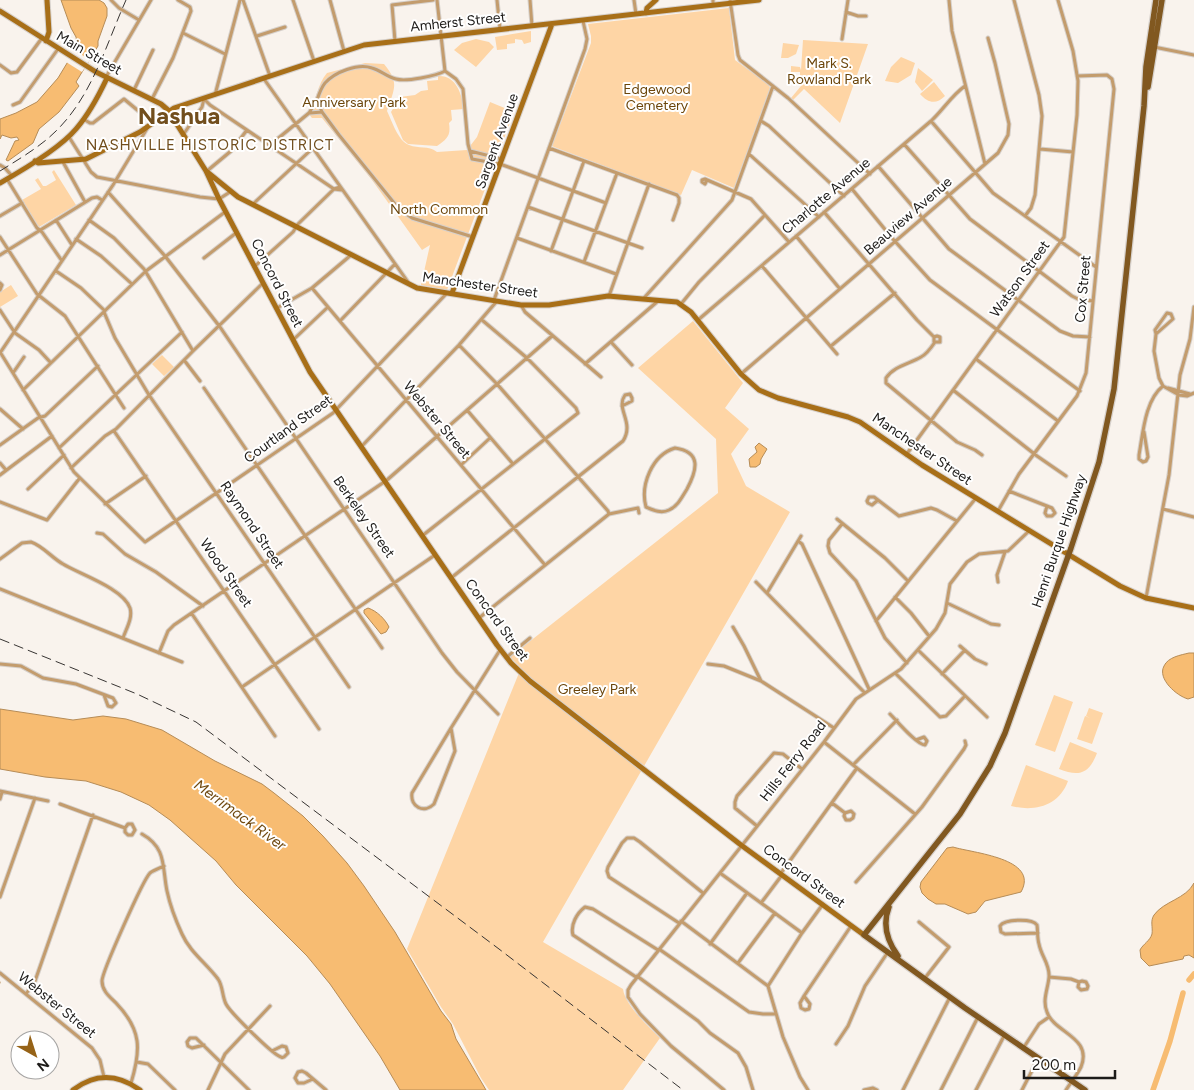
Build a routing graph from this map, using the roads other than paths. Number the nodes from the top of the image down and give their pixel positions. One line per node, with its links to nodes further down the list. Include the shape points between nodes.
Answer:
1 (47, 0): 39 (main road, via 49,32)
2 (111, 0): 28 (street)
3 (151, 0): 28 (street)
4 (179, 0): 34 (street, via 191,9)
5 (242, 0): 36 (street); 45 (street)
6 (293, 0): 47 (street)
7 (330, 0): 44 (street)
8 (433, 0): 40 (street, via 393,5)
9 (437, 0): 35 (street)
10 (497, 0): 33 (street)
11 (530, 0): 31 (street)
12 (634, 0): 26 (street)
13 (656, 0): 25 (main road)
14 (759, 0): 21 (main road, Amherst Street)
15 (848, 0): 24 (street)
16 (949, 0): 55 (street, via 952,31)
17 (1014, 0): 77 (street, via 1041,102)
18 (1058, 0): 50 (street, Watson Street)
19 (1156, 0): 41 (main road, Henri Burque Highway)
20 (1162, 0): 41 (main road, Henri Burque Highway)
21 (730, 2): 22 (main road, Amherst Street); 54 (street, via 739,57)
22 (713, 3): 25 (main road, Amherst Street)
23 (0, 11): 39 (main road, Main Street)
24 (846, 12): 27 (street); 38 (street)
25 (646, 13): 26 (main road, Amherst Street)
26 (636, 14): 29 (main road, Amherst Street)
27 (866, 16)
28 (139, 20): 52 (street)
29 (583, 20): 30 (main road, Amherst Street); 76 (street, via 586,45)
30 (552, 24): 31 (main road, Amherst Street); 83 (main road, Sargent Avenue)
31 (532, 26): 33 (main road, Amherst Street)
32 (285, 27): 36 (street)
33 (500, 29): 35 (main road, Amherst Street)
34 (183, 33): 45 (street); 59 (street)
35 (441, 35): 40 (main road, Amherst Street); 49 (street)
36 (257, 36): 51 (street)
37 (988, 38): 87 (street, Beauview Avenue, via 1010,128 998,153)
38 (842, 39)
39 (44, 40): 42 (main road, Main Street); 48 (street, via 15,73)
40 (396, 41): 44 (main road, Amherst Street)
41 (1152, 46): 46 (street); 295 (main road, Henri Burque Highway, via 1114,388 1099,462)
42 (58, 49): 52 (main road, Main Street); 61 (street, via 21,102)
43 (153, 50): 56 (street)
44 (344, 51): 47 (main road, Amherst Street)
45 (226, 54): 57 (street)
46 (1194, 55)
47 (314, 62): 51 (main road, Amherst Street)
48 (0, 65)
49 (445, 71): 60 (street, via 400,80 371,67 354,68 329,79); 78 (street, via 463,89)
50 (1077, 76): 79 (street, Watson Street); 154 (street, Cox Street, via 1107,75 1112,79 1114,89)
51 (271, 77): 53 (main road, Amherst Street)
52 (106, 78): 56 (main road, Main Street); 65 (main road)
53 (264, 79): 57 (main road, Amherst Street); 68 (street)
54 (774, 86): 66 (street); 93 (street)
55 (965, 86): 67 (street, Charlotte Avenue); 87 (street)
56 (133, 91): 59 (main road, Main Street)
57 (214, 96): 58 (main road, Amherst Street)
58 (204, 99): 62 (main road, Amherst Street); 70 (street); 72 (street)
59 (152, 100): 62 (main road, Main Street)
60 (318, 100): 63 (street); 64 (street)
61 (13, 105)
62 (169, 111): 69 (main road, Amherst Street); 72 (main road, Concord Street)
63 (322, 112): 64 (street); 133 (street, via 399,209 412,218)
64 (309, 113): 68 (street)
65 (83, 119): 69 (street, via 94,122 122,100 127,100); 71 (main road)
66 (761, 121): 80 (street); 107 (street)
67 (931, 121): 73 (street, Charlotte Avenue); 92 (street)
68 (296, 124): 74 (street); 75 (street)
69 (151, 125): 81 (main road, Amherst Street); 97 (street)
70 (247, 130): 74 (street); 90 (street, via 232,152)
71 (68, 136): 81 (street); 82 (main road)
72 (183, 136): 90 (main road, Concord Street)
73 (904, 144): 89 (street, Charlotte Avenue); 108 (street)
74 (270, 145): 86 (street)
75 (313, 148): 86 (street); 100 (street)
76 (549, 148): 84 (street); 95 (street)
77 (1040, 149): 79 (street); 120 (street, via 1034,200)
78 (470, 151): 83 (street); 83 (street, via 474,160)
79 (1073, 152): 138 (street, Watson Street, via 1066,228)
80 (749, 154): 106 (street); 121 (street)
81 (84, 160): 85 (main road); 97 (street, via 95,176)
82 (35, 161): 85 (main road); 94 (main road)
83 (501, 161): 95 (street); 133 (main road, Sargent Avenue)
84 (584, 161): 91 (street); 103 (street)
85 (63, 162): 111 (street)
86 (297, 163): 101 (street); 114 (street)
87 (985, 164): 92 (street, Beauview Avenue)
88 (0, 165): 94 (street)
89 (878, 166): 93 (street, Charlotte Avenue); 122 (street)
90 (206, 171): 105 (main road, Manchester Street); 109 (main road, Concord Street)
91 (617, 173): 99 (street); 113 (street)
92 (974, 173): 108 (street, Beauview Avenue); 120 (street, via 993,193)
93 (870, 174): 102 (street, Charlotte Avenue)
94 (10, 178): 98 (main road); 112 (street)
95 (539, 178): 103 (street); 115 (street)
96 (707, 180): 106 (street)
97 (115, 181): 104 (street); 109 (street)
98 (0, 183)
99 (649, 184): 126 (street, via 679,198); 139 (street)
100 (341, 188): 101 (street); 150 (street)
101 (334, 189): 127 (street)
102 (852, 189): 107 (street, Charlotte Avenue); 136 (street)
103 (574, 190): 113 (street); 125 (street)
104 (108, 192): 110 (street); 146 (street, Berkeley Street)
105 (230, 192): 109 (street); 114 (main road, Manchester Street)
106 (735, 192): 118 (street, via 751,199); 171 (street, via 728,206)
107 (844, 196): 117 (street, Charlotte Avenue)
108 (948, 196): 122 (street, Beauview Avenue); 157 (street, via 973,222)
109 (219, 199): 116 (main road, Concord Street)
110 (102, 200): 111 (street, via 95,197); 124 (street)
111 (85, 202): 123 (street)
112 (22, 203): 119 (street); 128 (street)
113 (606, 203): 130 (street)
114 (252, 204): 127 (main road, Manchester Street)
115 (528, 207): 125 (street); 134 (street)
116 (226, 212): 129 (main road, Concord Street); 146 (street)
117 (824, 212): 121 (street, Charlotte Avenue); 151 (street)
118 (765, 215): 137 (street); 176 (street, via 699,282)
119 (0, 216)
120 (1025, 216): 138 (street)
121 (818, 217): 131 (street, Charlotte Avenue)
122 (922, 218): 136 (street, Beauview Avenue); 175 (street, via 949,249)
123 (56, 220): 128 (street); 140 (street)
124 (89, 220): 135 (street); 156 (street, via 114,238)
125 (563, 220): 130 (street); 143 (street)
126 (673, 220)
127 (296, 227): 145 (main road, Manchester Street); 153 (street)
128 (40, 230): 142 (street); 148 (street)
129 (237, 232): 147 (street); 153 (main road, Concord Street)
130 (595, 232): 139 (street); 149 (street)
131 (796, 236): 137 (street, Charlotte Avenue); 166 (street)
132 (0, 237): 142 (street)
133 (473, 237): 167 (main road, Sargent Avenue)
134 (517, 238): 143 (street); 174 (street)
135 (76, 239): 140 (street); 162 (street)
136 (896, 241): 151 (street, Beauview Avenue); 188 (street, via 930,280)
137 (789, 242): 152 (street, Charlotte Avenue)
138 (1061, 242): 154 (street); 157 (street, Watson Street)
139 (628, 244): 141 (street); 159 (street)
140 (72, 245): 148 (street)
141 (642, 248)
142 (8, 250): 144 (street); 170 (street)
143 (551, 251): 149 (street)
144 (0, 255)
145 (351, 255): 158 (main road, Manchester Street); 164 (street)
146 (165, 256): 156 (street); 187 (street, Berkeley Street)
147 (204, 258)
148 (62, 261): 155 (street)
149 (584, 262): 159 (street)
150 (395, 264): 158 (street); 163 (street)
151 (870, 264): 166 (street, Beauview Avenue); 168 (street)
152 (762, 266): 183 (street); 185 (street, Charlotte Avenue)
153 (254, 267): 161 (main road, Concord Street)
154 (1096, 267): 173 (street, Cox Street)
155 (56, 271): 170 (street); 182 (street, via 81,288)
156 (146, 271): 162 (street); 190 (street)
157 (1040, 272): 173 (street, via 1075,298); 175 (street, Watson Street)
158 (387, 273): 163 (main road, Manchester Street); 186 (street)
159 (616, 274): 169 (street)
160 (0, 283): 165 (street)
161 (263, 283): 180 (main road, Concord Street); 187 (street)
162 (132, 284): 182 (street)
163 (410, 285): 167 (main road, Manchester Street)
164 (312, 288): 178 (street, Webster Street); 180 (street)
165 (0, 290)
166 (840, 290): 183 (street, Beauview Avenue)
167 (450, 293): 174 (main road, Manchester Street); 211 (street, Courtland Street)
168 (895, 294): 194 (street); 200 (street)
169 (608, 296): 171 (main road, Manchester Street); 177 (main road, Manchester Street, via 560,304)
170 (39, 297): 189 (street); 193 (street, via 63,313)
171 (644, 298): 172 (main road, Manchester Street)
172 (660, 299): 176 (main road, Manchester Street); 197 (street)
173 (1093, 300): 195 (street, Cox Street)
174 (495, 301): 177 (main road, Manchester Street); 184 (street)
175 (1018, 301): 188 (street, Watson Street); 195 (street, via 1060,331)
176 (682, 304): 185 (main road, Manchester Street)
177 (521, 305): 192 (street)
178 (328, 307): 186 (street, Webster Street); 196 (street)
179 (1194, 307): 223 (street)
180 (276, 308): 196 (main road, Concord Street)
181 (0, 310): 189 (street)
182 (104, 311): 193 (street); 214 (street, Raymond Street, via 115,338)
183 (807, 318): 200 (street); 215 (street, Beauview Avenue)
184 (482, 320): 199 (street); 205 (street)
185 (698, 320): 215 (main road, Manchester Street)
186 (340, 321): 211 (street, Webster Street)
187 (219, 326): 201 (street); 243 (street, Berkeley Street)
188 (997, 330): 206 (street, Watson Street); 224 (street)
189 (15, 332): 202 (street); 208 (street)
190 (182, 332): 201 (street); 214 (street)
191 (1156, 334): 191 (street, via 1173,319 1171,314 1164,315); 219 (street, via 1154,351 1159,378)
192 (552, 336): 205 (street); 209 (street)
193 (79, 337): 208 (street); 210 (street)
194 (934, 337): 198 (street); 198 (street, via 941,339)
195 (1090, 337): 224 (street, Cox Street, via 1086,373)
196 (292, 340): 233 (main road, Concord Street)
197 (611, 342): 209 (street); 212 (street)
198 (935, 342): 236 (street, via 923,356 898,368 886,380 888,386)
199 (459, 345): 218 (street); 229 (street)
200 (831, 346): 203 (street)
201 (193, 351): 207 (street)
202 (0, 353): 213 (street)
203 (837, 354)
204 (24, 357): 213 (street)
205 (526, 358): 218 (street); 245 (street, via 578,411 575,417)
206 (976, 359): 222 (street, Watson Street); 237 (street)
207 (184, 360): 217 (street); 227 (street)
208 (51, 363): 221 (street)
209 (585, 364): 216 (street)
210 (98, 366): 226 (street); 235 (street, via 45,416)
211 (378, 366): 229 (street, Webster Street); 233 (street, Courtland Street)
212 (632, 366)
213 (13, 373): 221 (street)
214 (138, 374): 226 (street); 227 (street, Raymond Street)
215 (741, 374): 251 (main road, Manchester Street, via 765,393 860,422)
216 (601, 377)
217 (200, 380)
218 (497, 384): 234 (street); 245 (street)
219 (1165, 387): 223 (street); 228 (street); 240 (street, via 1157,391 1146,414)
220 (204, 388): 256 (street)
221 (23, 390): 235 (street)
222 (953, 390): 236 (street, Watson Street); 249 (street)
223 (1179, 390): 225 (street); 228 (street)
224 (1080, 391): 237 (street, Cox Street)
225 (1192, 393): 228 (street)
226 (116, 394): 231 (street); 247 (street)
227 (149, 395): 239 (street); 268 (street, Raymond Street)
228 (1178, 395): 277 (street)
229 (407, 400): 242 (street, Webster Street); 248 (street)
230 (622, 406): 262 (street, via 628,424 625,438)
231 (124, 408)
232 (0, 409): 238 (street)
233 (336, 410): 243 (street, Courtland Street); 248 (main road, Concord Street)
234 (467, 410): 242 (street); 244 (street)
235 (40, 417): 238 (street); 241 (street)
236 (931, 420): 251 (street, Watson Street); 252 (street, via 956,442)
237 (1058, 421): 249 (street, Cox Street)
238 (23, 428): 246 (street)
239 (114, 431): 257 (street, via 104,436); 260 (street, Wood Street)
240 (1144, 432): 240 (street, via 1138,455 1142,462 1148,457)
241 (52, 436): 247 (street); 258 (street)
242 (437, 436): 255 (street, Webster Street); 264 (street)
243 (296, 438): 256 (street, Courtland Street); 276 (street, Berkeley Street)
244 (490, 438): 254 (street); 255 (street)
245 (546, 439): 254 (street); 262 (street)
246 (0, 445)
247 (59, 448): 250 (street)
248 (361, 448): 264 (main road, Concord Street)
249 (1035, 453): 261 (street); 267 (street, Cox Street)
250 (64, 455): 257 (street); 265 (street)
251 (906, 455): 269 (main road, Manchester Street)
252 (982, 455)
253 (0, 463): 258 (street)
254 (514, 464): 266 (street)
255 (461, 465): 266 (street, Webster Street)
256 (256, 466): 268 (street, Courtland Street); 291 (street)
257 (72, 468): 263 (street)
258 (6, 470): 259 (street)
259 (0, 475)
260 (146, 476): 272 (street); 282 (street, Wood Street)
261 (1066, 476)
262 (579, 478): 280 (street); 286 (street)
263 (79, 479): 271 (street, via 47,520); 272 (street)
264 (384, 482): 276 (street); 289 (main road, Concord Street)
265 (28, 489)
266 (482, 490): 286 (street, Webster Street); 289 (street)
267 (1010, 491): 273 (street); 278 (street, Cox Street)
268 (217, 493): 282 (street, Courtland Street); 297 (street, Raymond Street)
269 (976, 498): 278 (main road, Manchester Street); 284 (street)
270 (878, 500): 284 (street, via 899,516 931,508)
271 (0, 502)
272 (105, 504): 282 (street, Courtland Street, via 145,542)
273 (1047, 506)
274 (646, 507): 274 (street, via 663,512 681,499 696,469 694,459 685,449 675,448 663,453 654,463 646,482); 275 (street)
275 (638, 508): 279 (street); 280 (street)
276 (345, 509): 291 (street); 301 (street, Berkeley Street)
277 (1162, 509): 281 (street); 308 (street)
278 (998, 511): 287 (main road, Manchester Street)
279 (639, 513)
280 (609, 514): 298 (street)
281 (1194, 517)
282 (176, 520): 305 (street, Wood Street)
283 (837, 520): 285 (street)
284 (957, 522): 300 (street)
285 (842, 524): 300 (street); 315 (street, via 829,540 828,550 856,581)
286 (514, 528): 298 (street, Webster Street); 299 (street)
287 (1029, 531): 293 (street); 295 (main road, Manchester Street)
288 (97, 533): 310 (street, via 104,534 125,554)
289 (422, 536): 294 (main road, Concord Street)
290 (801, 536): 292 (street)
291 (305, 537): 297 (street); 312 (street)
292 (798, 541): 306 (street); 340 (street)
293 (1005, 552): 303 (street, via 997,575); 309 (street, Hills Ferry Road, via 979,554 970,559 950,584)
294 (435, 555): 299 (main road, Concord Street); 301 (street)
295 (1069, 555): 308 (main road, Manchester Street); 379 (main road, Henri Burque Highway, via 990,766 960,814)
296 (0, 559): 320 (street, via 22,543 31,542 62,564 102,584 130,608)
297 (265, 564): 305 (street); 318 (street, Raymond Street)
298 (545, 565): 314 (street)
299 (451, 578): 314 (main road, Concord Street)
300 (908, 581): 307 (street)
301 (395, 582): 312 (street); 341 (street, Berkeley Street, via 442,653)
302 (756, 582): 306 (street)
303 (998, 582)
304 (0, 589): 320 (street)
305 (225, 591): 310 (street); 332 (street, Wood Street)
306 (767, 593): 342 (street)
307 (895, 597): 315 (street); 319 (street)
308 (1146, 598): 311 (main road, Manchester Street)
309 (948, 603): 316 (street); 319 (street, Hills Ferry Road, via 944,617)
310 (203, 606): 313 (street)
311 (1194, 608)
312 (355, 609): 318 (street); 323 (street)
313 (192, 614): 327 (street, via 171,628); 338 (street)
314 (479, 618): 324 (main road, Concord Street)
315 (876, 621): 330 (street, via 885,638)
316 (999, 625)
317 (733, 627): 337 (street)
318 (315, 636): 332 (street); 339 (street, Raymond Street)
319 (930, 636): 325 (street, Hills Ferry Road)
320 (123, 638): 327 (street)
321 (530, 638): 328 (street)
322 (960, 646): 326 (street)
323 (382, 648)
324 (500, 650): 328 (main road, Concord Street); 341 (street)
325 (918, 650): 330 (street, Hills Ferry Road); 336 (street)
326 (965, 650): 334 (street); 336 (street)
327 (159, 653): 329 (street)
328 (506, 658): 371 (main road, Concord Street, via 530,681)
329 (182, 662)
330 (907, 663): 335 (street, Hills Ferry Road)
331 (0, 664): 343 (street, via 21,666 42,678 76,684)
332 (275, 664): 338 (street); 351 (street, Wood Street)
333 (708, 664): 337 (street, via 724,666)
334 (986, 664)
335 (895, 673): 340 (street, Hills Ferry Road); 344 (street, via 937,715 943,717)
336 (942, 674): 344 (street)
337 (760, 681): 350 (street)
338 (242, 687): 352 (street)
339 (349, 687)
340 (869, 689): 342 (street, Hills Ferry Road)
341 (474, 690): 345 (street, Berkeley Street); 349 (street)
342 (865, 692): 350 (street, Hills Ferry Road)
343 (104, 695)
344 (965, 696): 347 (street)
345 (498, 714)
346 (890, 714): 348 (street)
347 (987, 717)
348 (897, 720): 353 (street); 356 (street)
349 (451, 728): 349 (street, via 454,754 434,804 428,809 420,809 412,801 412,793)
350 (834, 728): 355 (street, Hills Ferry Road)
351 (319, 729)
352 (275, 736)
353 (916, 740)
354 (965, 741): 366 (street, via 962,752)
355 (824, 742): 356 (street); 358 (street, Hills Ferry Road)
356 (853, 765): 357 (street)
357 (857, 768): 363 (street); 366 (street)
358 (802, 769): 368 (street, Hills Ferry Road); 368 (street, via 783,754 774,754 737,796 735,808)
359 (1, 792): 360 (street); 361 (street)
360 (35, 798): 362 (street); 378 (street)
361 (0, 799)
362 (48, 801)
363 (832, 803): 365 (street); 374 (street)
364 (60, 804): 367 (street)
365 (845, 813)
366 (915, 814): 375 (street)
367 (93, 815): 369 (street); 400 (street, via 35,981)
368 (757, 826): 371 (street, Hills Ferry Road)
369 (125, 828)
370 (142, 834): 372 (street, via 157,847)
371 (741, 845): 373 (street, Hills Ferry Road); 374 (main road, Concord Street)
372 (164, 866): 407 (street, via 168,893 183,937 218,979 227,1005); 414 (street, via 150,874 140,892 102,981 105,992 120,1007 137,1033)
373 (720, 873): 376 (street); 377 (street, Hills Ferry Road)
374 (781, 874): 380 (street); 381 (main road, Concord Street)
375 (856, 882)
376 (747, 892): 380 (street); 389 (street)
377 (703, 893): 383 (street, Hills Ferry Road); 383 (street, via 634,838 627,838 622,843 608,867 609,877)
378 (0, 897)
379 (891, 902): 388 (main road, Henri Burque Highway); 392 (main road, via 886,930)
380 (761, 903): 382 (street)
381 (823, 904): 385 (main road, Concord Street); 386 (street)
382 (775, 913): 386 (street); 393 (street)
383 (680, 922): 389 (street); 390 (street, Hills Ferry Road)
384 (919, 922): 397 (street, via 949,947)
385 (851, 925): 388 (main road, Concord Street); 401 (street)
386 (802, 933): 399 (street)
387 (1038, 933): 387 (street, via 1005,934 1000,926 1005,922 1033,921); 396 (street)
388 (864, 935): 391 (main road, Concord Street)
389 (710, 944): 393 (street)
390 (658, 949): 395 (street, Hills Ferry Road); 395 (street, via 593,908 582,909 573,924 573,935); 404 (street, via 749,1012)
391 (888, 952): 392 (main road, Concord Street); 409 (street, via 865,986 848,1026)
392 (903, 962): 397 (main road, Concord Street)
393 (738, 963): 399 (street)
394 (0, 973): 400 (street, Webster Street)
395 (637, 977): 426 (street, Hills Ferry Road, via 628,990 629,1000 664,1039); 427 (street, via 738,1053)
396 (1049, 977): 398 (street); 406 (street, via 1045,1004)
397 (925, 978): 402 (main road, Concord Street)
398 (1079, 982)
399 (768, 986): 404 (street)
400 (26, 994): 416 (street, Webster Street, via 92,1048 100,1060)
401 (804, 996)
402 (950, 997): 405 (main road, Concord Street); 431 (street)
403 (270, 1006): 407 (street)
404 (776, 1014): 428 (street, via 789,1054)
405 (978, 1017): 408 (main road, Concord Street); 432 (street)
406 (1049, 1017): 411 (street, via 1039,1024); 418 (street, via 1081,1047 1082,1064)
407 (248, 1029): 412 (street); 415 (street)
408 (1004, 1035): 411 (main road, Concord Street); 433 (street)
409 (836, 1044)
410 (204, 1045): 410 (street, via 192,1048 187,1042 194,1037); 415 (street)
411 (1023, 1048): 413 (main road, Concord Street)
412 (272, 1051): 412 (street, via 282,1046 288,1053 281,1057)
413 (1038, 1058): 418 (main road, Concord Street); 434 (street)
414 (137, 1062): 419 (street); 422 (street, via 148,1064)
415 (221, 1062): 423 (street); 424 (street)
416 (104, 1076): 419 (main road); 420 (main road, via 86,1081)
417 (313, 1079): 417 (street, via 300,1084 295,1076 302,1071); 425 (street)
418 (1071, 1081): 435 (street); 436 (main road, Concord Street)
419 (131, 1083): 421 (main road)
420 (73, 1090)
421 (140, 1090)
422 (175, 1090)
423 (208, 1090)
424 (249, 1090)
425 (326, 1090)
426 (724, 1090)
427 (753, 1090)
428 (808, 1090)
429 (864, 1090): 430 (street)
430 (877, 1090)
431 (902, 1090)
432 (941, 1090)
433 (976, 1090)
434 (1022, 1090)
435 (1066, 1090)
436 (1085, 1090)

